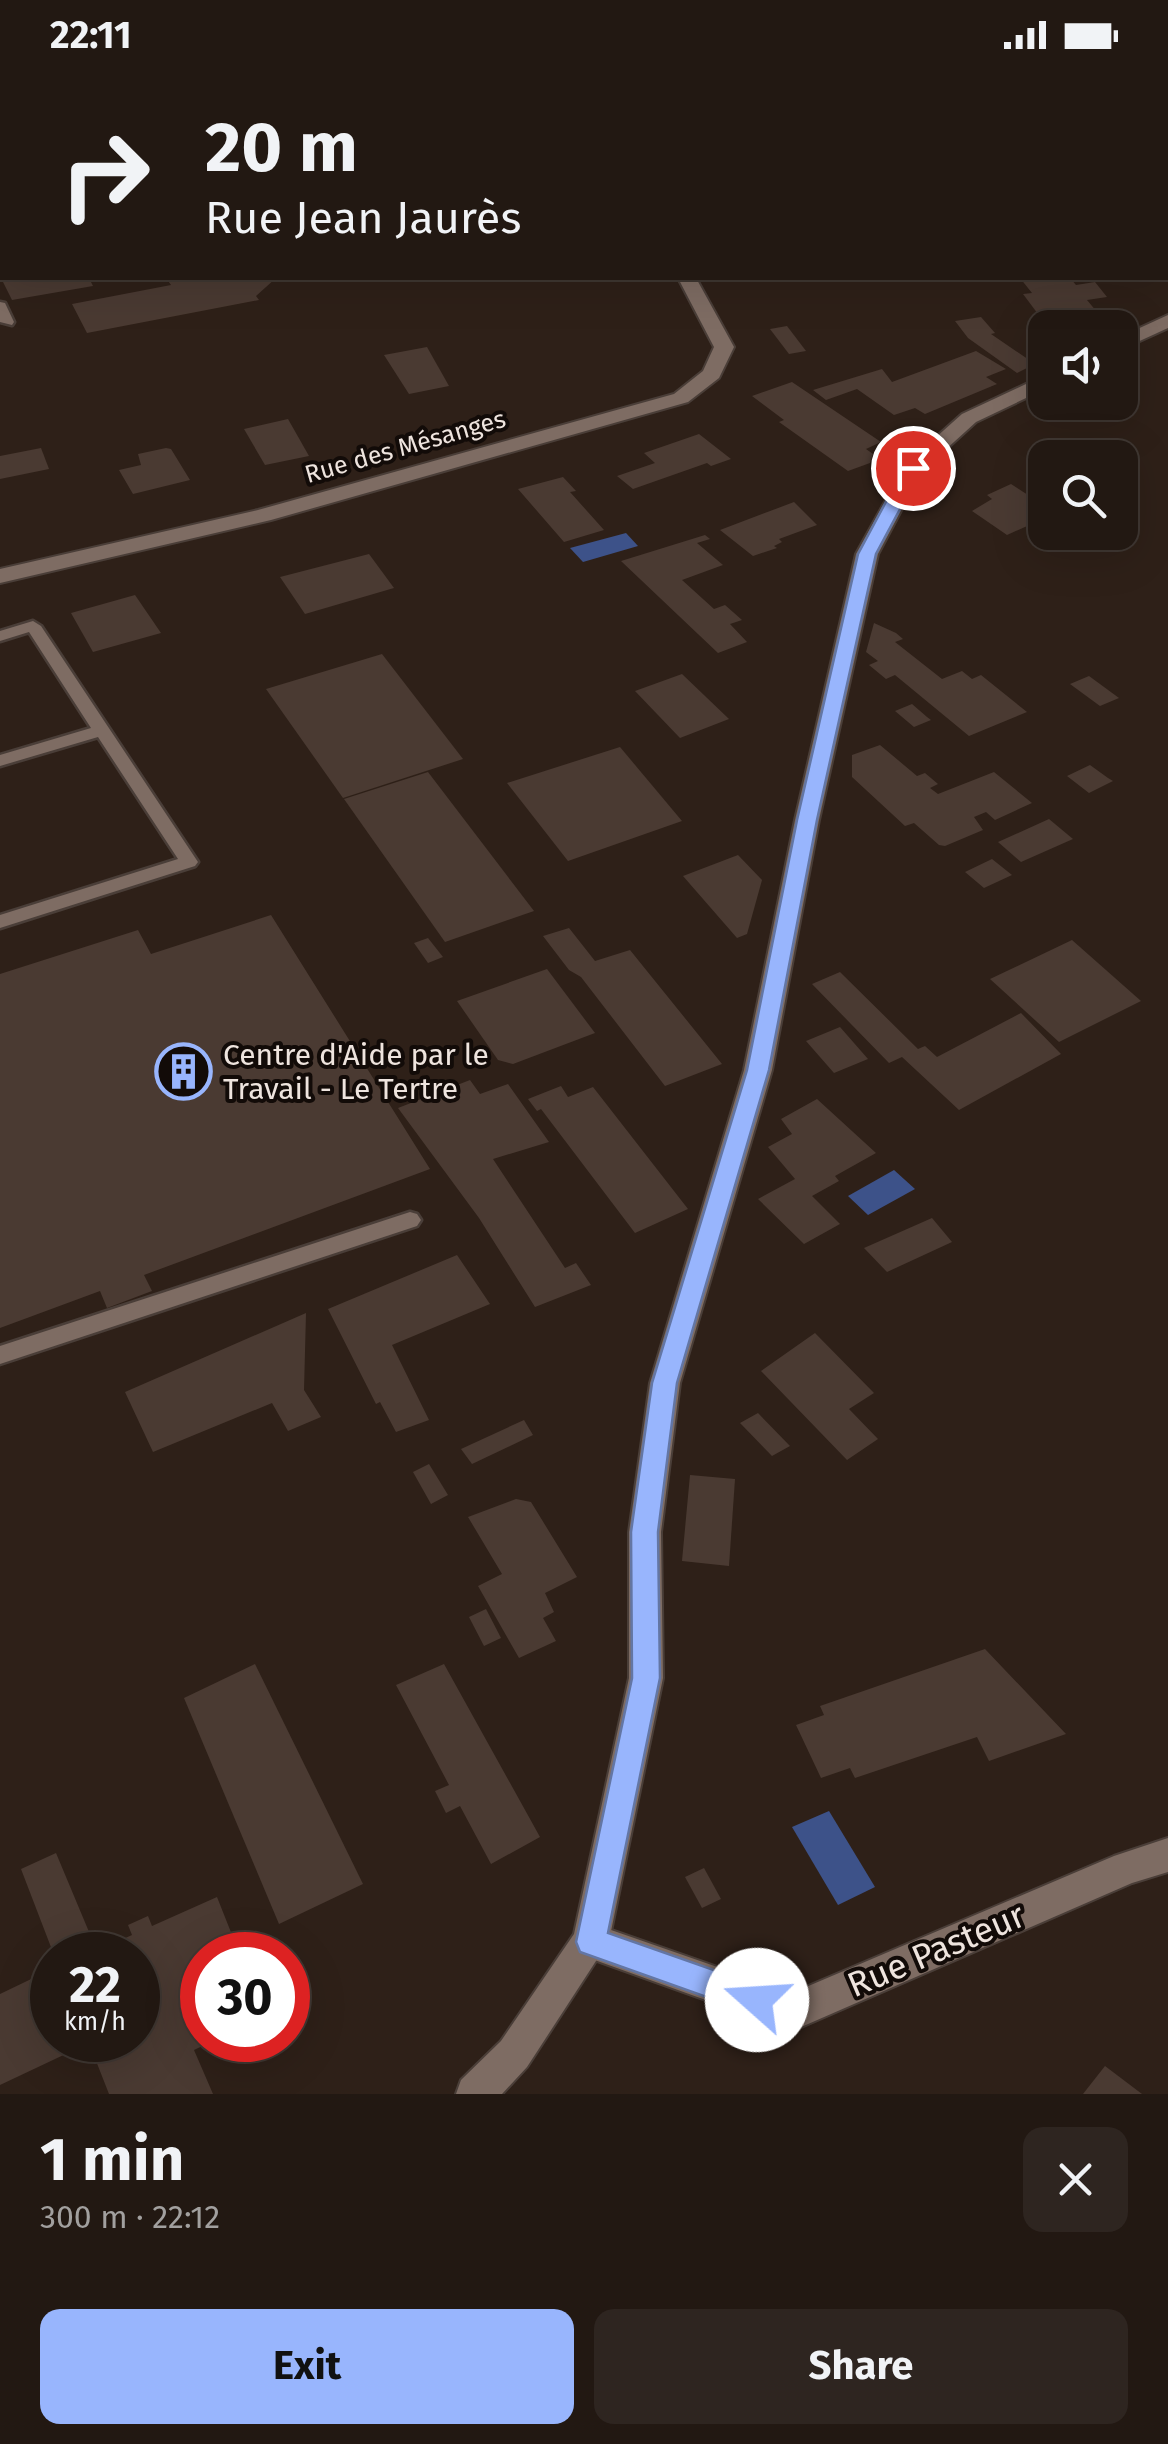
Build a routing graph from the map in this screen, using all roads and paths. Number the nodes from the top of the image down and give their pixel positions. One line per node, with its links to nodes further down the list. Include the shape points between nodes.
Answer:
1 (688, 280): 7 (street, Rue des Mésanges, via 724,347 712,374 680,398 263,515)
2 (0, 306): 4 (lane)
3 (1168, 321): 5 (street)
4 (7, 322)
5 (1138, 335)
6 (1028, 389): 15 (street, via 969,418 913,468 867,554 758,1070 665,1383 645,1532 646,1678)
7 (0, 576)
8 (0, 636): 9 (lane, via 33,626)
9 (102, 730): 10 (lane); 11 (lane, via 189,862)
10 (0, 761)
11 (0, 922)
12 (410, 1220): 13 (lane)
13 (0, 1355)
14 (1168, 1855): 15 (street, Rue Pasteur, via 792,2012)
15 (591, 1942): 16 (street, via 514,2054)
16 (475, 2094)

